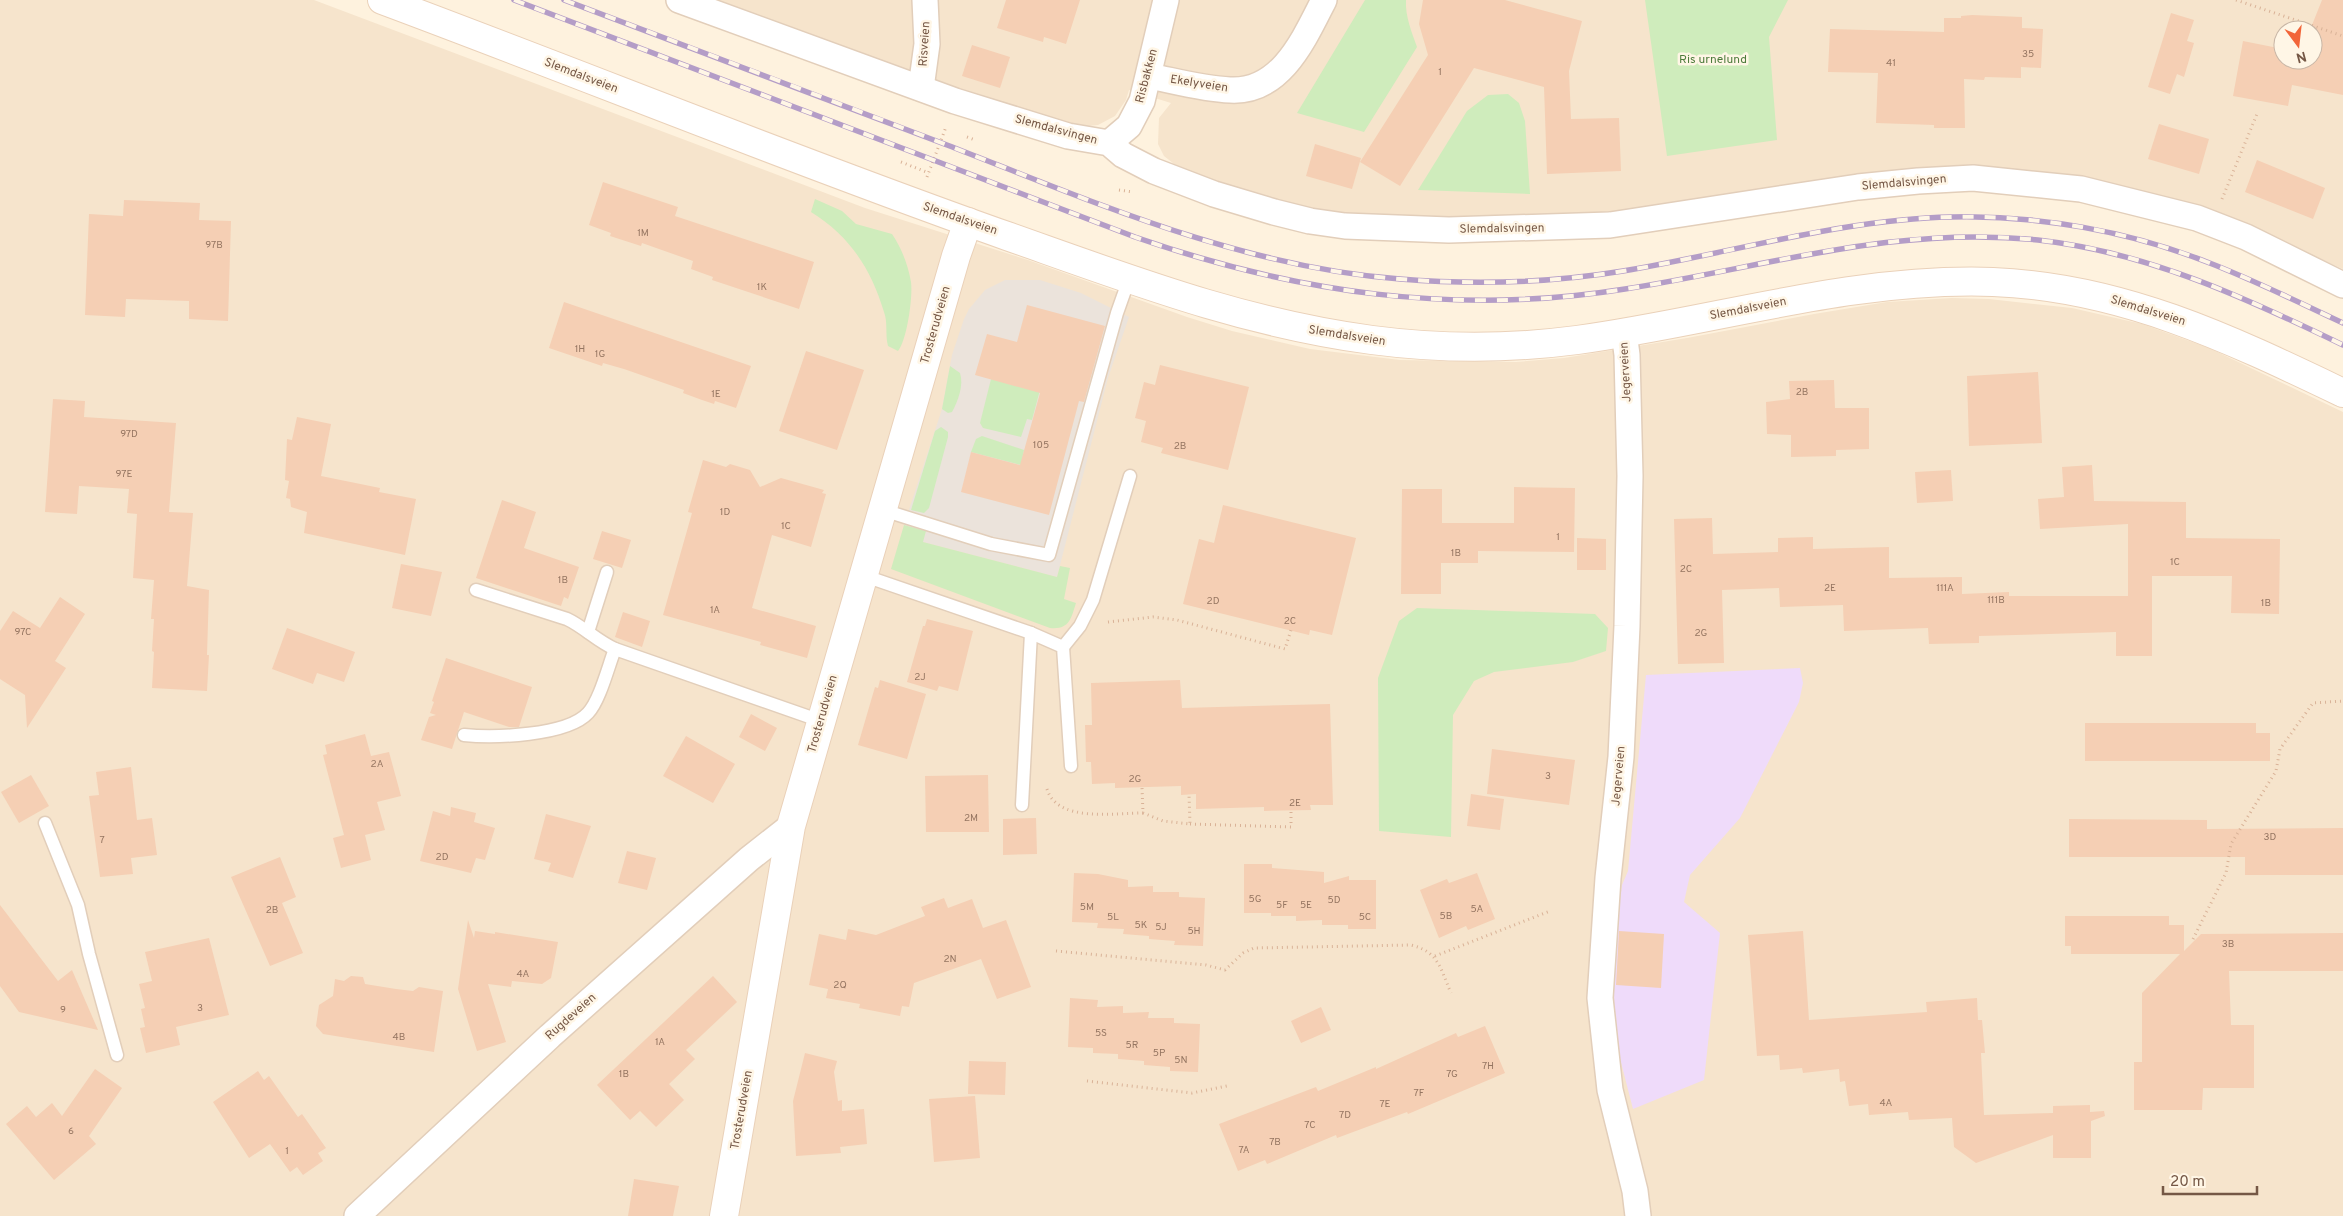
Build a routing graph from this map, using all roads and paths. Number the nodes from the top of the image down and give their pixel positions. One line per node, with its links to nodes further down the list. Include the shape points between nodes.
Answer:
1 (382, 0): 19 (main road, Slemdalsveien)
2 (679, 0): 9 (street, Slemdalsvingen)
3 (925, 0): 9 (street, Risveien, via 927,44)
4 (1166, 0): 8 (street, Risbakken)
5 (1324, 0): 8 (street, Ekelyveien, via 1291,59 1269,80 1256,87 1229,90)
6 (2236, 0): 7 (path)
7 (2343, 36)
8 (1149, 76): 12 (street, Risbakken, via 1142,101 1129,126)
9 (921, 88): 10 (street, Slemdalsvingen)
10 (955, 101): 12 (street, Slemdalsvingen, via 1068,136); 14 (path)
11 (2257, 114): 18 (path)
12 (1109, 143): 21 (street, Slemdalsvingen, via 1136,163 1154,171 1274,212 1346,226 1385,228 1522,229 1610,225 1858,187 1973,178 2028,182 2080,189 2197,218 2246,237)
13 (901, 162): 14 (path)
14 (929, 173): 15 (path)
15 (926, 182)
16 (1119, 190): 17 (path)
17 (1129, 193)
18 (2221, 202)
19 (968, 222): 20 (main road, Slemdalsveien); 25 (main road, Trosterudveien)
20 (1129, 279): 22 (main road, Slemdalsveien, via 1246,316 1325,333 1405,344 1529,344); 25 (lane, via 1049,555 991,544)
21 (2343, 285)
22 (1624, 332): 23 (main road, Slemdalsveien, via 1883,286 1997,282 2080,292 2150,309 2230,340); 58 (street, Jegerveien, via 1630,476 1627,626 1621,757 1600,998 1610,1090)
23 (2343, 393)
24 (1130, 476): 29 (lane, via 1093,600)
25 (882, 510): 27 (main road, Trosterudveien)
26 (607, 572): 31 (lane)
27 (862, 574): 32 (lane); 36 (main road, Trosterudveien)
28 (476, 590): 31 (lane, via 567,619)
29 (1080, 626): 30 (path, via 1153,617 1177,620 1285,649); 33 (lane)
30 (1290, 630)
31 (588, 632): 34 (lane)
32 (1031, 633): 33 (lane); 42 (lane)
33 (1063, 647): 38 (lane)
34 (615, 649): 36 (lane); 37 (lane, via 594,703 579,721 523,735 489,738)
35 (2343, 701): 49 (path, via 2313,704 2280,748 2276,771 2231,844 2226,873)
36 (821, 722): 47 (main road, Trosterudveien)
37 (464, 735)
38 (1071, 766)
39 (1046, 783): 44 (path, via 1050,798 1064,809 1085,814)
40 (1142, 788): 44 (path)
41 (1189, 795): 46 (path)
42 (1022, 805)
43 (1291, 810): 46 (path, via 1291,827)
44 (1143, 813): 46 (path, via 1163,821)
45 (45, 823): 53 (lane, via 78,905)
46 (1190, 824)
47 (791, 826): 56 (street, Rugdeveien, via 749,859 550,1036); 57 (main road, Trosterudveien)
48 (1550, 911): 51 (path)
49 (2193, 939)
50 (1056, 951): 51 (path, via 1206,965 1225,970 1243,953 1265,947 1411,945 1424,948)
51 (1435, 956): 52 (path)
52 (1451, 993)
53 (117, 1054)
54 (1087, 1082): 55 (path, via 1192,1093)
55 (1227, 1086)
56 (357, 1216)
57 (724, 1216)
58 (1638, 1216)

